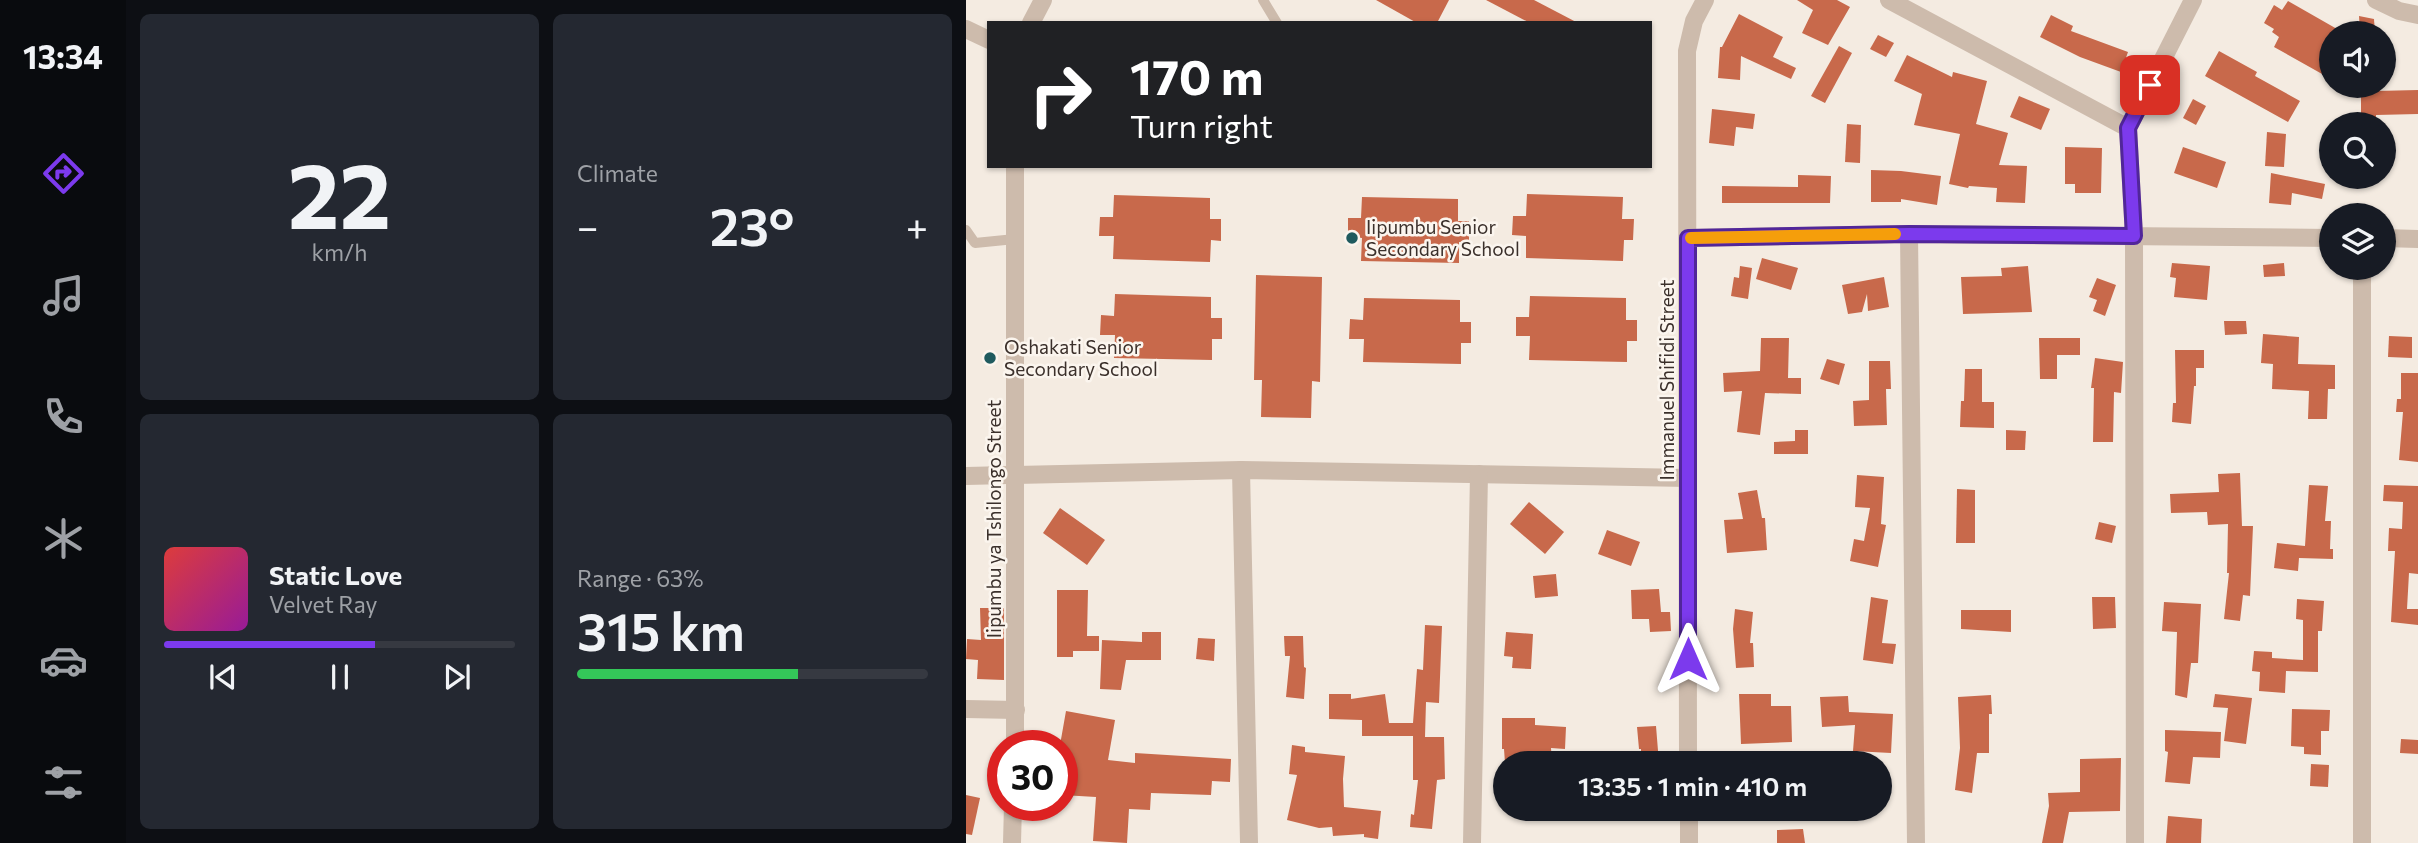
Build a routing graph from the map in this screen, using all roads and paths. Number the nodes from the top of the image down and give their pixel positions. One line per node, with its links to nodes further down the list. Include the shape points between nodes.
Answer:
1 (1043, 0): 8 (street)
2 (1263, 0): 9 (lane)
3 (1705, 0): 17 (street, Immanuel Shifidi Street, via 1687,51)
4 (1889, 0): 12 (street)
5 (2193, 0): 12 (street)
6 (2376, 0): 7 (street)
7 (2418, 15)
8 (1032, 21)
9 (1276, 21)
10 (966, 29): 11 (street)
11 (987, 39)
12 (2128, 128): 16 (street)
13 (1015, 168): 20 (street, Iipumbu ya Tshilongo Street)
14 (966, 230): 20 (lane, via 975,243)
15 (1909, 234): 16 (street); 17 (street); 38 (street)
16 (2134, 236): 18 (street); 39 (street)
17 (1688, 238): 27 (street, Immanuel Shifidi Street)
18 (2319, 238)
19 (2396, 238): 21 (street)
20 (1015, 239): 26 (street, Iipumbu ya Tshilongo Street)
21 (2418, 239)
22 (2362, 280): 40 (street)
23 (1241, 470): 24 (street); 26 (street); 35 (street)
24 (1479, 474): 27 (street); 36 (street)
25 (966, 476): 26 (street)
26 (1015, 477): 29 (street, Iipumbu ya Tshilongo Street)
27 (1688, 478): 31 (street, Immanuel Shifidi Street)
28 (966, 709): 29 (street)
29 (1016, 710): 30 (street, Iipumbu ya Tshilongo Street)
30 (1015, 730)
31 (1688, 751)
32 (1013, 821): 34 (street)
33 (1689, 821): 37 (street)
34 (1012, 843)
35 (1249, 843)
36 (1472, 843)
37 (1689, 843)
38 (1916, 843)
39 (2135, 843)
40 (2362, 843)

